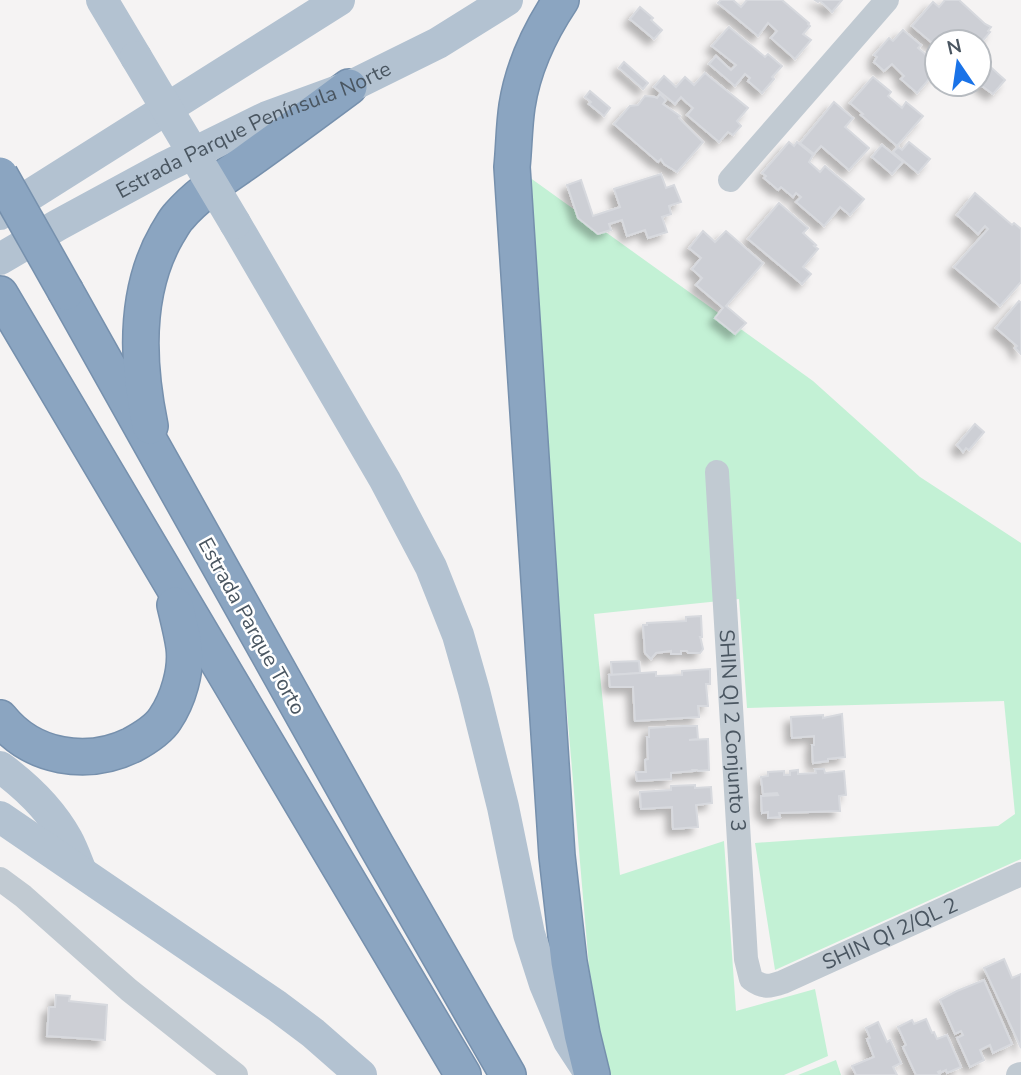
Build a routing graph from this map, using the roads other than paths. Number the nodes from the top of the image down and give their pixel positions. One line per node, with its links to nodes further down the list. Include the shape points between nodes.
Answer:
1 (103, 0): 23 (main road, bridge, via 385,480 431,567 474,691 529,934 569,1041)
2 (339, 0): 9 (main road)
3 (507, 0): 6 (main road, Estrada Parque Península Norte, via 438,43)
4 (561, 0): 23 (highway, via 540,35 522,80 512,167 557,856 569,962)
5 (887, 0): 8 (street)
6 (349, 88): 10 (main road, Estrada Parque Península Norte, via 267,117 176,161); 12 (highway, via 201,194 177,218 161,244 142,308 144,397)
7 (0, 175): 12 (highway, Estrada Parque Torto, bridge)
8 (730, 180)
9 (0, 214)
10 (0, 259)
11 (8, 308): 14 (highway, Estrada Parque Torto)
12 (155, 454): 28 (highway, Estrada Parque Torto)
13 (718, 472): 21 (street, SHIN QI 2 Conjunto 3, via 746,959 751,979)
14 (169, 578): 15 (highway, via 184,649 182,673 164,722 143,740 116,753 84,758 53,754 24,741); 22 (highway, Estrada Parque Torto)
15 (0, 718)
16 (0, 767): 18 (main road, via 54,820)
17 (0, 817): 18 (main road)
18 (82, 872): 25 (main road, via 277,1006)
19 (1021, 874): 21 (street, SHIN QI 2/QL 2, via 801,975 770,987)
20 (0, 879): 24 (street)
21 (758, 984)
22 (439, 1035): 26 (highway); 27 (highway, Estrada Parque Torto)
23 (592, 1074)
24 (236, 1075)
25 (361, 1075)
26 (443, 1075)
27 (463, 1075)
28 (508, 1075)

